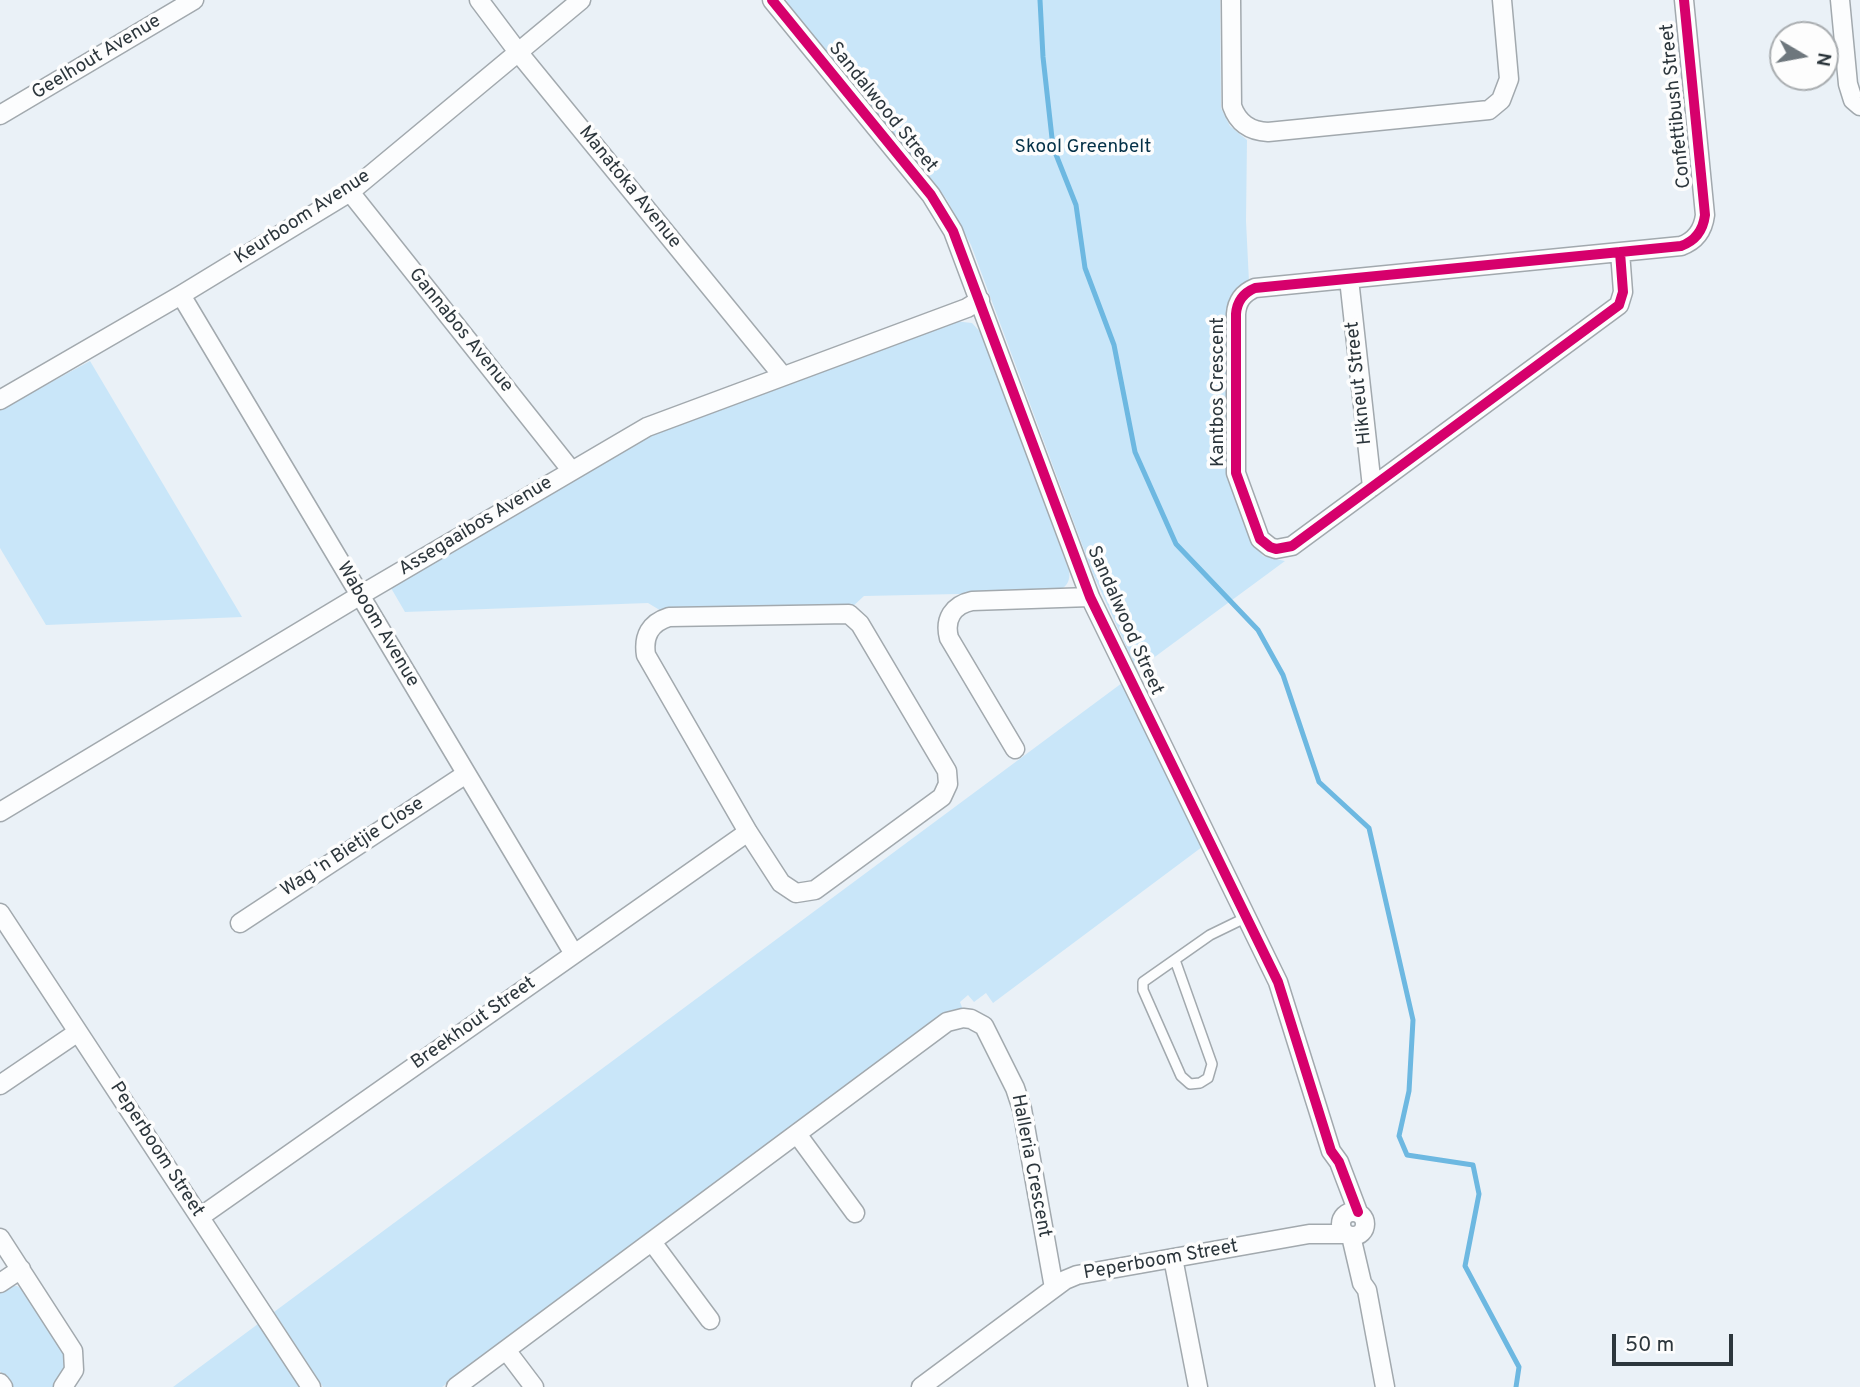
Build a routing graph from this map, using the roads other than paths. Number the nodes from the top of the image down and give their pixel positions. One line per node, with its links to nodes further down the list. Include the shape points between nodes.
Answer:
1 (194, 0): 11 (street, Geelhout Avenue)
2 (480, 0): 9 (street, Manatoka Avenue)
3 (581, 0): 9 (street, Keurboom Avenue)
4 (772, 0): 17 (street, Sandalwood Street, via 939,207)
5 (1231, 0): 6 (street, via 1232,106 1239,120 1260,131 1489,110 1501,100 1509,79)
6 (1502, 0)
7 (1685, 0): 13 (street, Confettibush Street)
8 (1840, 0): 10 (street, via 1848,84)
9 (519, 52): 12 (street, Keurboom Avenue); 18 (street, Manatoka Avenue)
10 (1860, 106)
11 (0, 115)
12 (350, 192): 16 (street, Keurboom Avenue); 20 (street, Gannabos Avenue)
13 (1705, 209): 14 (street, Kantbos Crescent, via 1702,227 1688,243)
14 (1620, 252): 15 (street, Kantbos Crescent); 21 (street, Kantbos Crescent, via 1623,292 1619,305)
15 (1349, 279): 21 (street, Hikneut Street); 21 (street, Kantbos Crescent, via 1255,288 1239,301 1236,466 1260,539 1276,549 1292,546)
16 (181, 295): 19 (street, Keurboom Avenue); 22 (street, Waboom Avenue)
17 (980, 300): 18 (street, Assegaaibos Avenue); 23 (street, Sandalwood Street)
18 (782, 375): 20 (street, Assegaaibos Avenue, via 648,427)
19 (0, 400)
20 (571, 470): 22 (street, Assegaaibos Avenue)
21 (1372, 487)
22 (359, 596): 25 (street, Waboom Avenue); 26 (street, Assegaaibos Avenue)
23 (1090, 597): 24 (street, via 972,601 956,608 949,618 949,638); 29 (street, Sandalwood Street)
24 (1015, 749)
25 (466, 774): 30 (street, Wag 'n Bietjie Close); 31 (street, Waboom Avenue)
26 (0, 812)
27 (748, 832): 27 (street, via 646,655 648,632 669,617 849,614 860,624 947,771 946,792 809,892 791,891 781,883); 31 (street, Breekhout Street)
28 (0, 913): 33 (street, Peperboom Street)
29 (1247, 917): 32 (lane, via 1210,935); 38 (street, Sandalwood Street, via 1278,982 1331,1151 1339,1161)
30 (240, 923)
31 (574, 954): 37 (street, Breekhout Street)
32 (1175, 960): 32 (lane, via 1212,1064 1212,1072 1200,1083 1190,1084 1181,1076 1143,990 1148,977)
33 (78, 1032): 34 (street); 37 (street, Peperboom Street)
34 (0, 1085)
35 (797, 1134): 36 (street); 40 (street, Halleria Crescent); 44 (street, Halleria Crescent, via 947,1022 963,1018 978,1022 989,1032 1019,1098)
36 (855, 1213)
37 (200, 1217): 50 (street, Peperboom Street)
38 (1351, 1224): 41 (street, Peperboom Street); 55 (street, Sandalwood Street, via 1370,1280 1367,1290)
39 (0, 1238): 42 (street)
40 (652, 1242): 45 (street); 46 (street, Halleria Crescent)
41 (1173, 1258): 44 (street, Peperboom Street, via 1077,1275); 54 (street)
42 (21, 1269): 43 (street); 49 (street, via 73,1351 74,1370)
43 (0, 1283)
44 (1054, 1288): 53 (street, Peperboom Street)
45 (710, 1320)
46 (506, 1350): 51 (street, Halleria Crescent); 52 (street)
47 (0, 1383): 48 (street)
48 (3, 1387)
49 (63, 1387)
50 (311, 1387)
51 (456, 1387)
52 (534, 1387)
53 (921, 1387)
54 (1198, 1387)
55 (1385, 1387)

